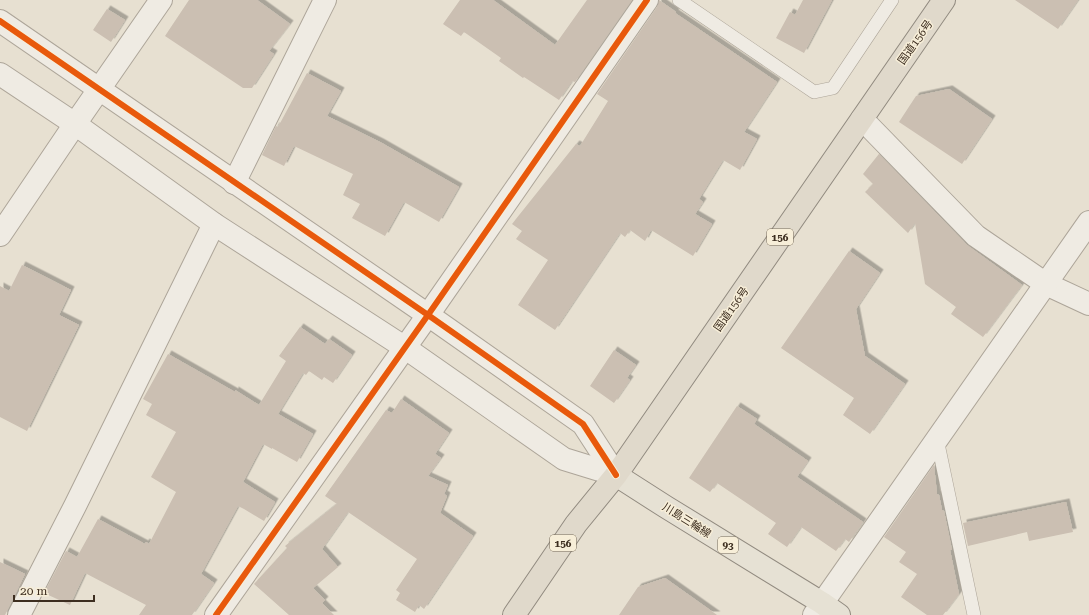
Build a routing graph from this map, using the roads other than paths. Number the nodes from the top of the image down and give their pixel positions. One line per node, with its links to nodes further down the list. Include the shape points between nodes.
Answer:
1 (162, 0): 9 (street)
2 (326, 0): 12 (street)
3 (647, 0): 18 (street)
4 (679, 0): 5 (lane, via 814,92 833,88)
5 (892, 0)
6 (944, 0): 10 (highway, 国道156号 / 156)
7 (0, 21): 9 (street)
8 (0, 74): 11 (street)
9 (99, 90): 11 (street); 12 (street)
10 (862, 119): 16 (street, via 976,236); 21 (highway, 国道156号 / 156)
11 (74, 124): 14 (street); 15 (street)
12 (234, 183): 18 (street)
13 (1089, 222): 16 (street)
14 (214, 224): 19 (street); 23 (street)
15 (0, 235)
16 (1046, 284): 17 (street); 20 (street)
17 (1089, 304)
18 (428, 315): 19 (street); 21 (street, via 583,424)
19 (404, 347): 21 (street, via 564,459); 24 (street)
20 (937, 439): 22 (street); 26 (lane)
21 (616, 474): 22 (main road, 川島三輪線 / 93); 25 (highway, 国道156号 / 156, via 576,524)
22 (825, 611)
23 (19, 615)
24 (216, 615)
25 (514, 615)
26 (974, 615)

